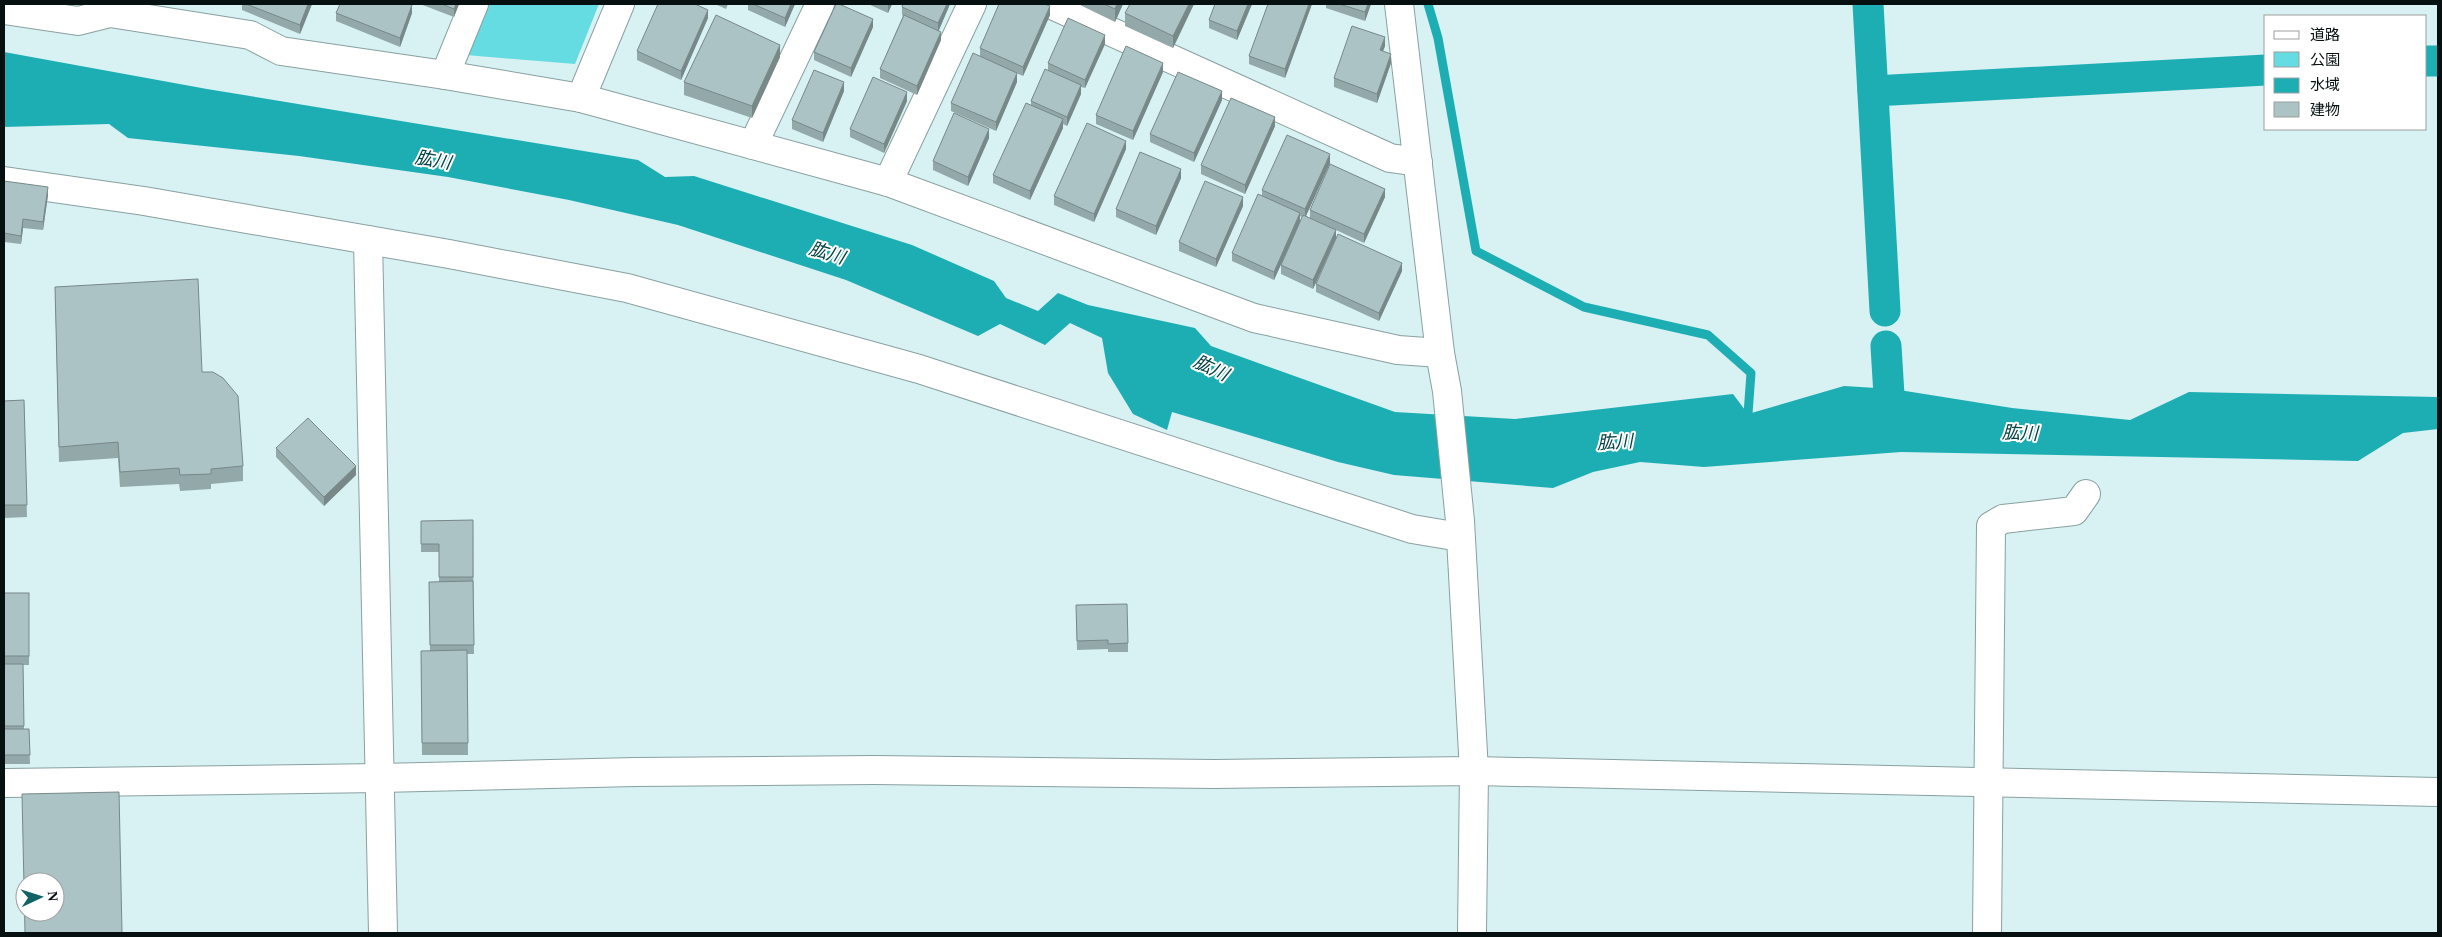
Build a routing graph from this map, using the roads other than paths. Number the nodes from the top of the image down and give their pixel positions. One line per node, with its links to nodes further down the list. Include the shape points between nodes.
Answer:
1 (474, 4): 8 (street)
2 (620, 4): 9 (street)
3 (820, 4): 10 (street)
4 (972, 4): 13 (street)
5 (1050, 4): 11 (street, via 1390,158)
6 (1399, 4): 11 (street)
7 (4, 10): 8 (street, via 78,22 110,13 250,34 282,51)
8 (445, 75): 9 (street)
9 (581, 98): 10 (street)
10 (753, 145): 13 (street)
11 (1418, 162): 15 (street)
12 (4, 181): 14 (street, via 144,201)
13 (888, 182): 15 (street, via 1254,318 1398,350)
14 (368, 240): 17 (street, via 627,288 919,369 1412,528); 19 (street)
15 (1440, 353): 17 (street, via 1447,391)
16 (2086, 494): 21 (street, via 2074,511 2004,519 1991,526)
17 (1460, 529): 18 (street)
18 (1474, 771): 19 (street, via 1214,774 874,770); 21 (street); 24 (street)
19 (380, 778): 20 (street); 23 (street)
20 (4, 783)
21 (1990, 784): 22 (street); 25 (street)
22 (2438, 792)
23 (383, 933)
24 (1472, 933)
25 (1987, 933)

